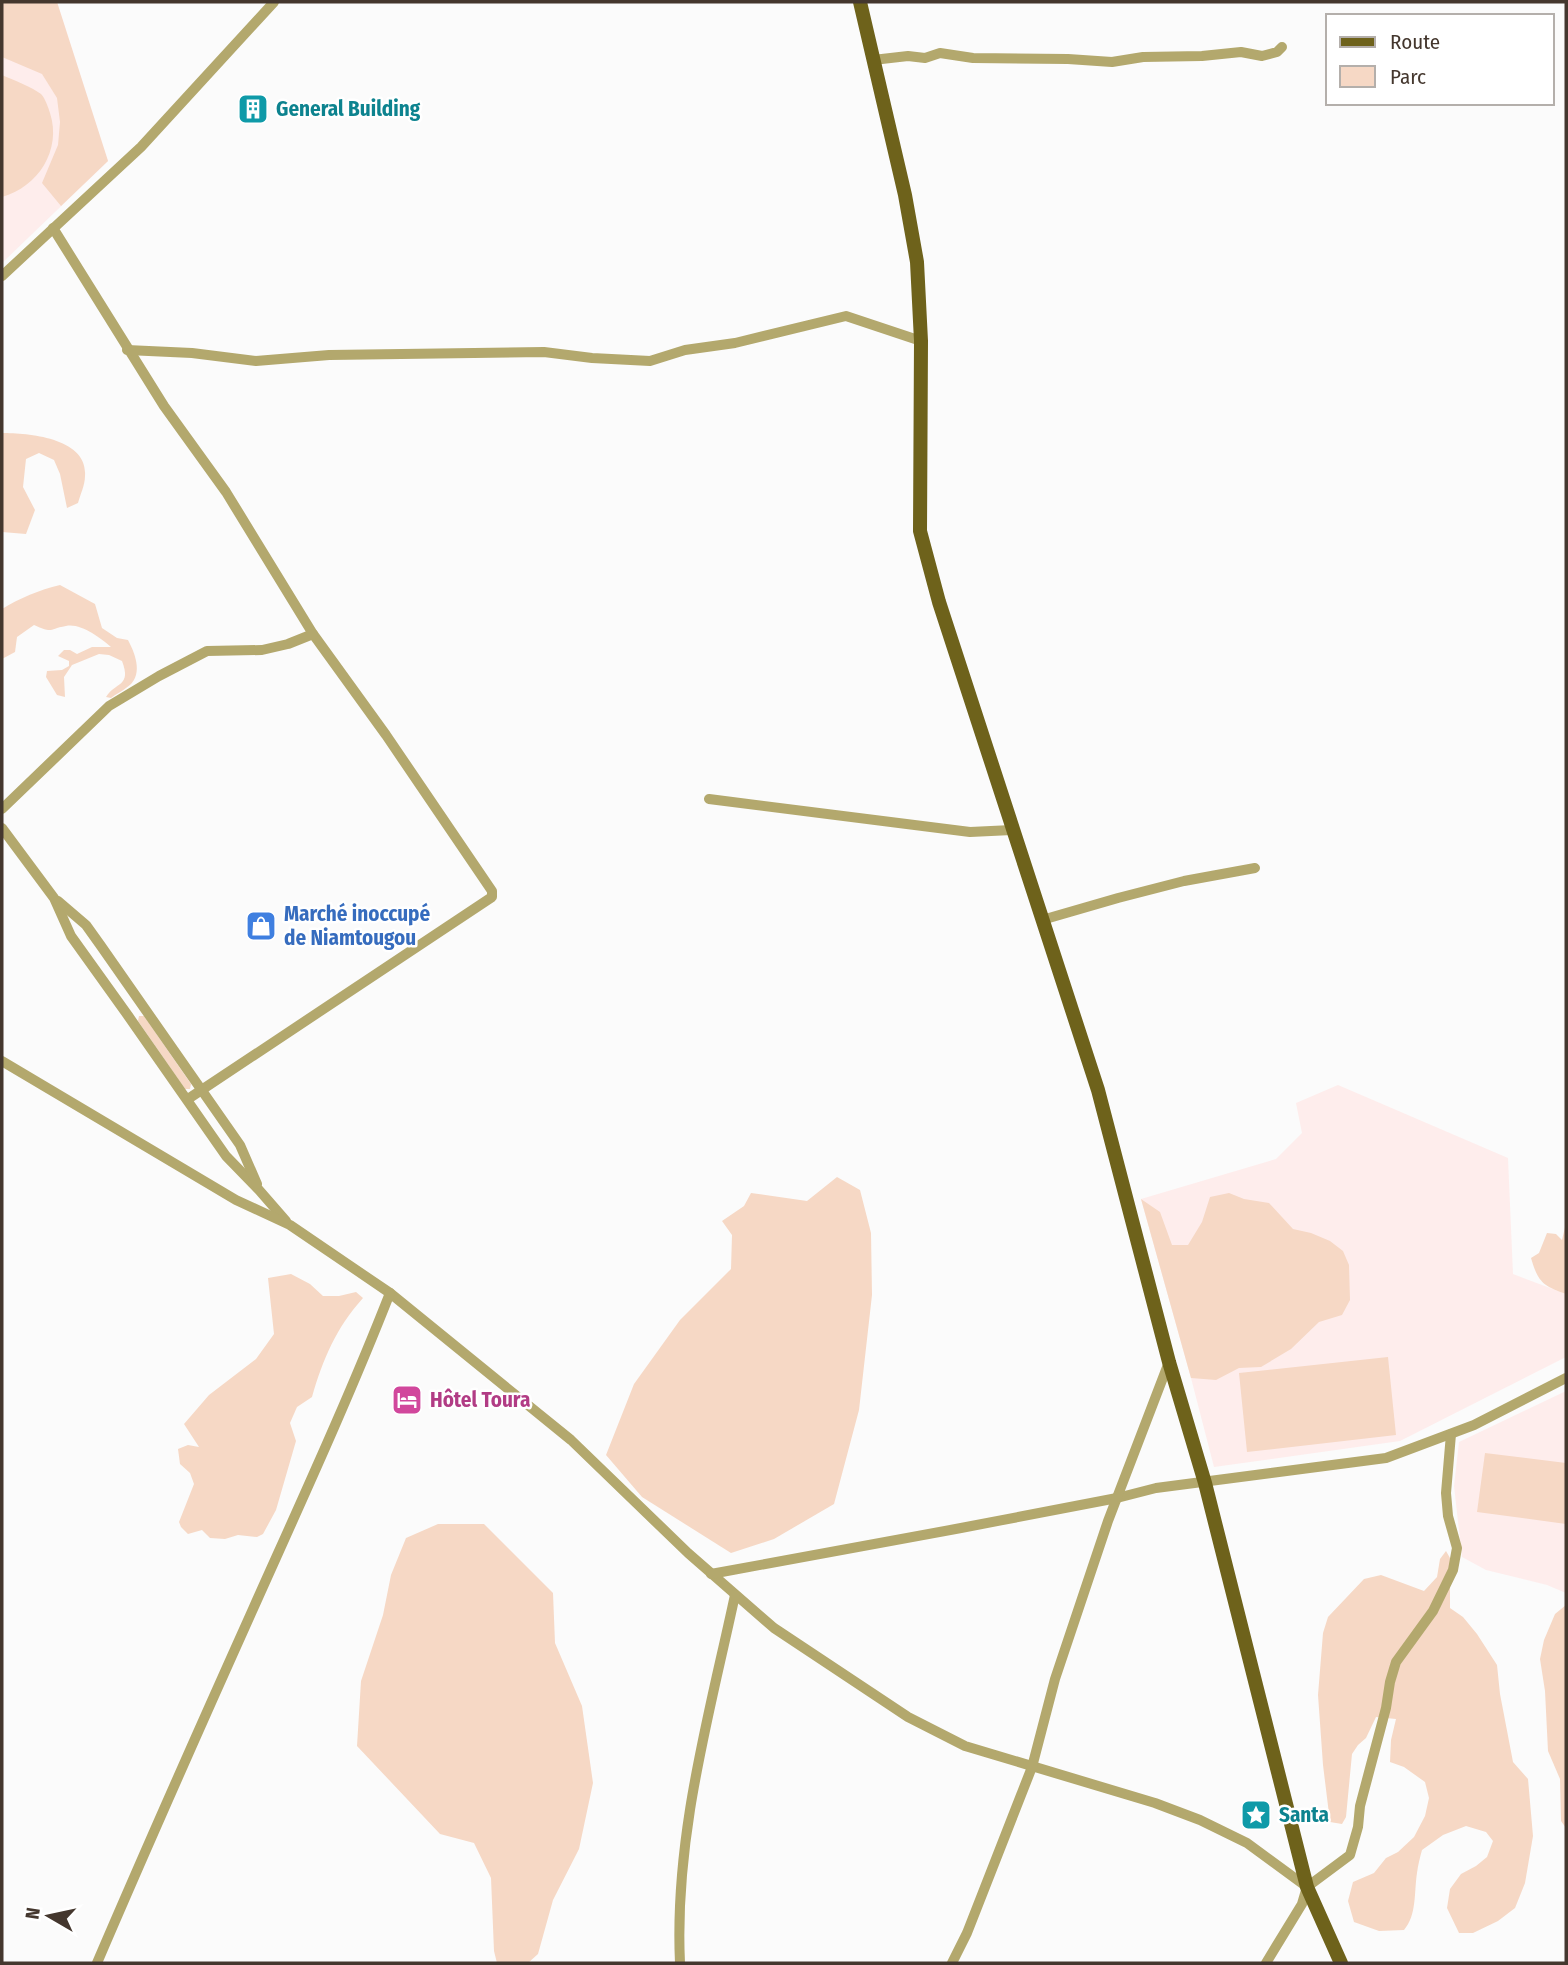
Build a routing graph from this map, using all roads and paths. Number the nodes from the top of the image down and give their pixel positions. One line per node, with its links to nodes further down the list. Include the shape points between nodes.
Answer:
1 (274, 2): 5 (street, via 141,147)
2 (860, 2): 4 (main road)
3 (1282, 47): 4 (street, via 1262,56 1241,52 1112,62 940,53)
4 (873, 60): 7 (main road, via 917,262)
5 (53, 228): 6 (street); 8 (street)
6 (2, 276)
7 (921, 341): 8 (street, via 846,316 650,360 544,352 329,355 256,361); 13 (main road, via 920,531)
8 (127, 350): 9 (street, via 226,492)
9 (313, 634): 11 (street, via 262,650 208,651 159,676 109,706); 22 (street, via 386,735 492,897)
10 (709, 799): 13 (street, via 971,831)
11 (2, 809)
12 (2, 828): 15 (street)
13 (1012, 830): 16 (main road)
14 (1255, 869): 16 (street, via 1184,881)
15 (54, 898): 17 (street, via 86,925); 18 (street)
16 (1042, 920): 27 (main road, via 1098,1090)
17 (101, 946): 18 (street); 19 (street)
18 (84, 955): 20 (street)
19 (143, 1007): 20 (street); 22 (street)
20 (129, 1017): 23 (street)
21 (2, 1061): 25 (street, via 236,1200)
22 (201, 1090): 23 (street); 24 (street, via 240,1145)
23 (188, 1100): 24 (street, via 226,1156)
24 (260, 1189): 25 (street)
25 (290, 1226): 26 (street)
26 (390, 1293): 32 (street, via 571,1440); 36 (street)
27 (1169, 1362): 30 (main road); 31 (street)
28 (1566, 1378): 29 (street)
29 (1451, 1434): 30 (street, via 1386,1458); 35 (street, via 1446,1493 1457,1548 1453,1570 1433,1611 1396,1662 1350,1854)
30 (1205, 1483): 31 (street); 35 (main road)
31 (1117, 1498): 32 (street); 34 (street, via 1055,1679)
32 (711, 1574): 33 (street)
33 (735, 1595): 34 (street, via 774,1628 908,1717 965,1746); 37 (street, via 688,1814 681,1871)
34 (1031, 1767): 35 (street, via 1200,1820 1247,1843); 38 (street)
35 (1307, 1887): 39 (street); 40 (main road)
36 (97, 1963)
37 (680, 1963)
38 (952, 1963)
39 (1266, 1963)
40 (1341, 1963)

